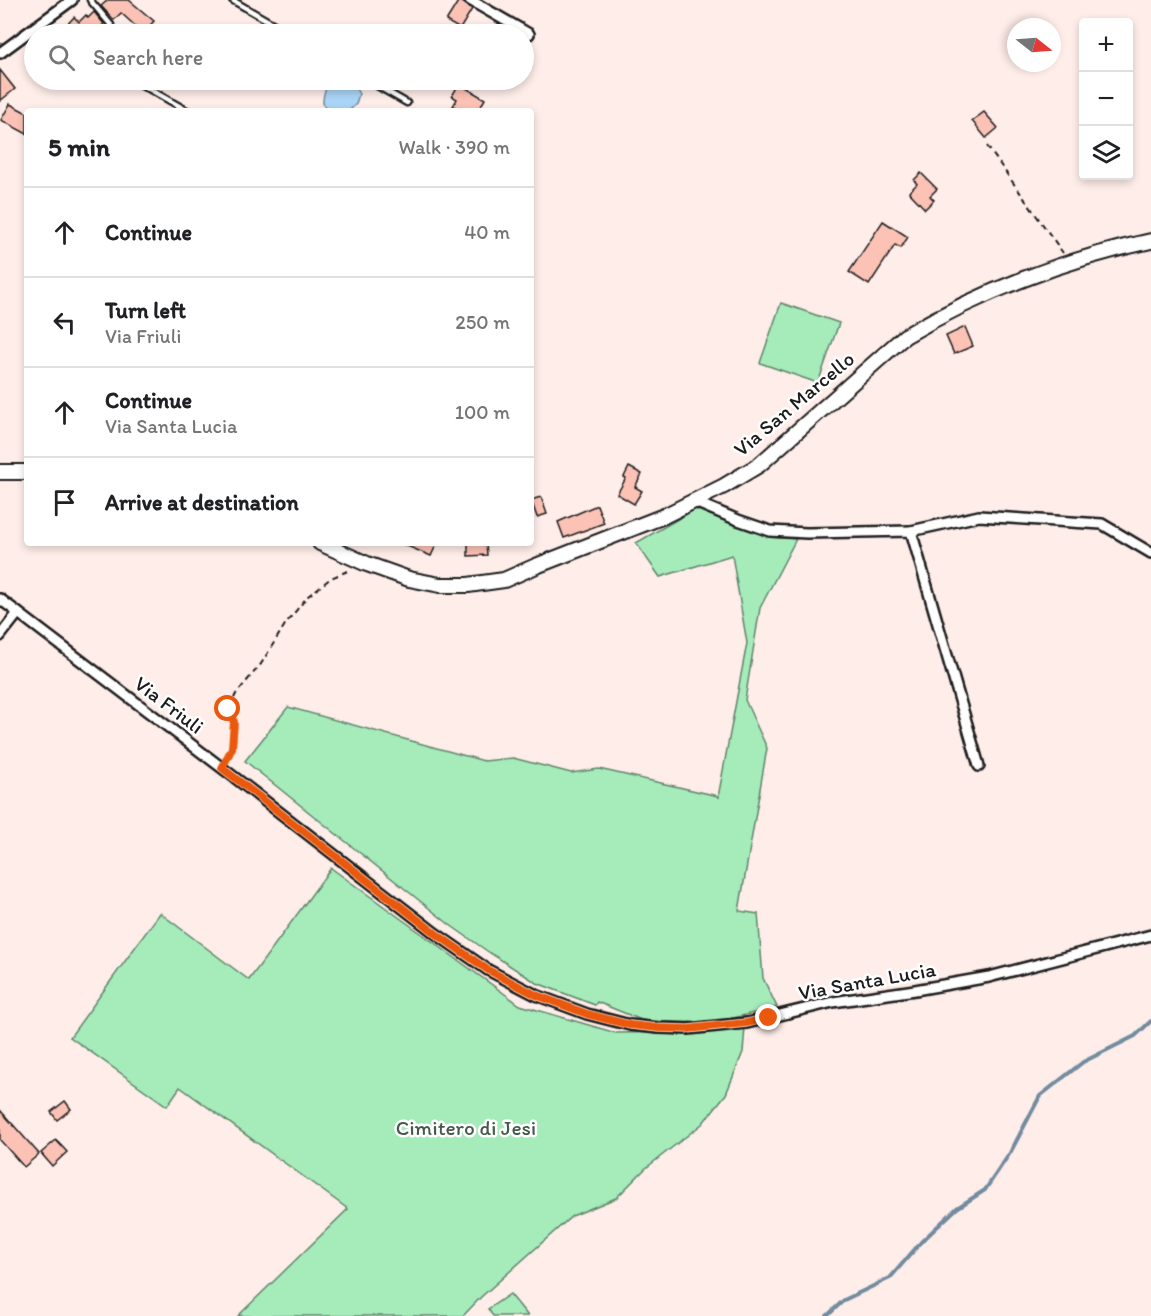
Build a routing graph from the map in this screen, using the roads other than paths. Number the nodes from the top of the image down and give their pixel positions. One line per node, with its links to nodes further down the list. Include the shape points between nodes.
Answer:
1 (72, 0): 5 (street)
2 (90, 0): 6 (lane)
3 (232, 0): 7 (lane)
4 (470, 0): 8 (street)
5 (39, 24)
6 (110, 24)
7 (274, 24)
8 (512, 24)
9 (24, 35): 10 (street)
10 (0, 53)
11 (151, 90): 14 (lane)
12 (384, 90): 13 (lane)
13 (407, 103)
14 (183, 108)
15 (1151, 241): 18 (main road, Via San Marcello, via 1070,262 931,321 905,336 759,465)
16 (0, 472): 17 (main road)
17 (24, 472)
18 (694, 502): 19 (street, via 770,531); 20 (main road, Via San Marcello, via 504,580 468,585 409,579)
19 (911, 531): 21 (street, via 979,516 1102,524); 25 (street)
20 (327, 546)
21 (1151, 553)
22 (0, 599): 23 (street, Via Friuli)
23 (18, 613): 24 (street); 27 (street, Via Friuli, via 435,933 488,970 536,995)
24 (0, 636)
25 (979, 766)
26 (1151, 935): 27 (street, Via Santa Lucia, via 988,977 833,1002 747,1023 658,1028)
27 (587, 1014)

